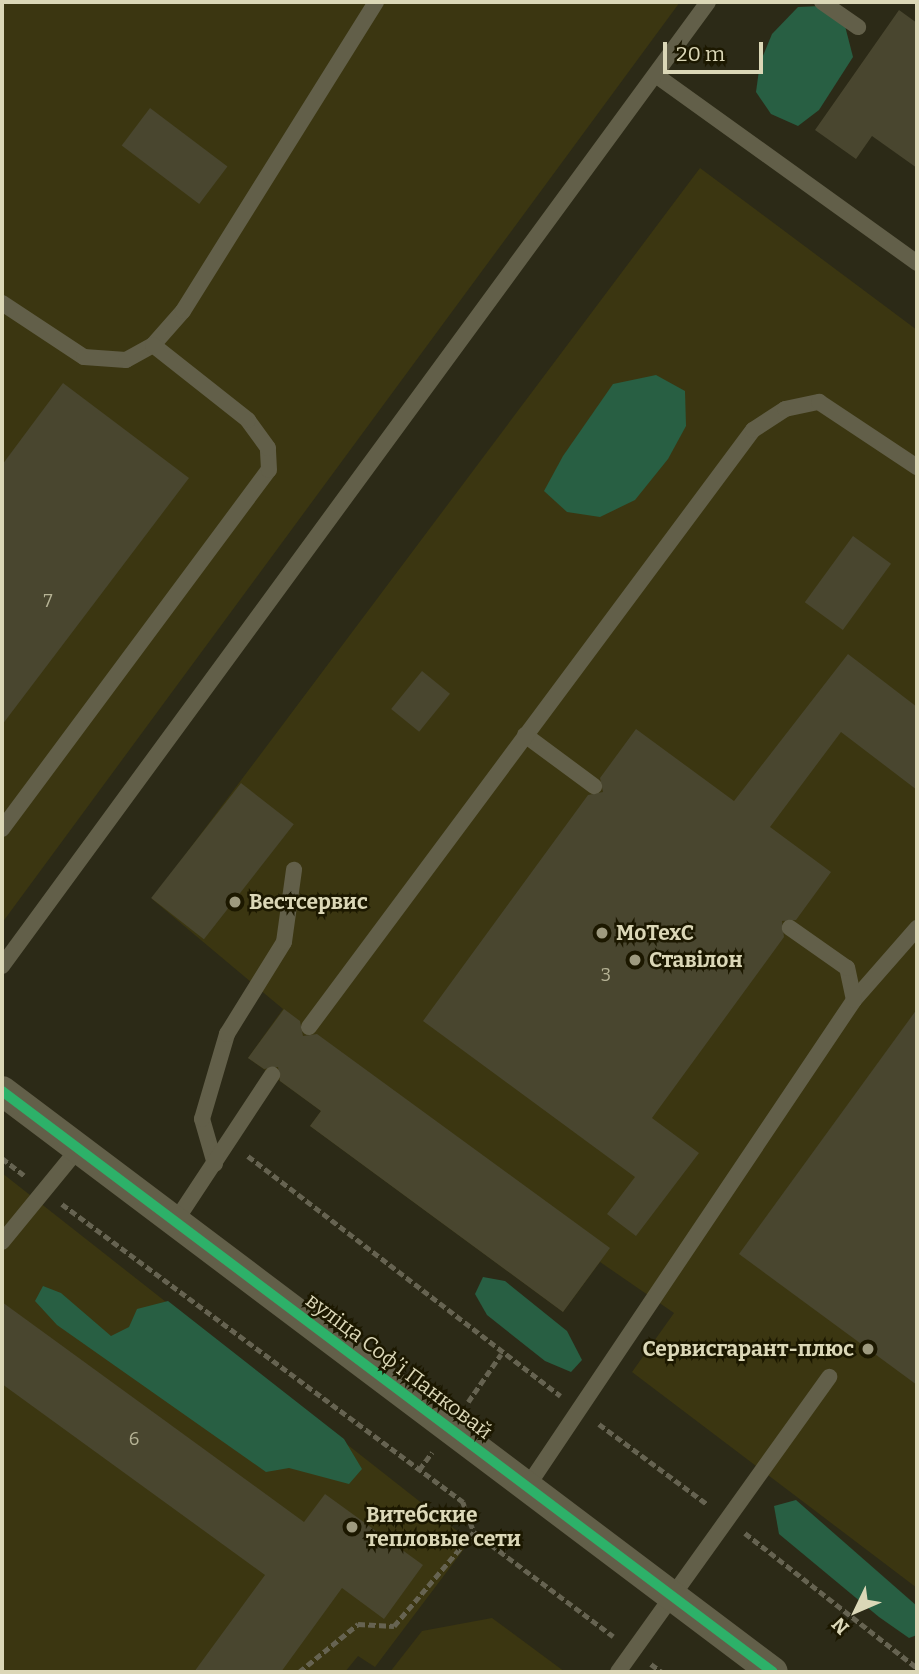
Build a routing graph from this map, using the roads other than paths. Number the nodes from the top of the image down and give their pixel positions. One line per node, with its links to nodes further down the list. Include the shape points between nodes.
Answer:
1 (376, 2): 8 (lane, via 183,311)
2 (708, 2): 5 (lane)
3 (821, 2): 4 (lane)
4 (858, 27)
5 (657, 76): 6 (lane); 16 (lane)
6 (917, 263)
7 (2, 303): 8 (lane, via 84,357 125,360)
8 (153, 345): 12 (lane, via 248,421 268,448 269,470)
9 (917, 467): 10 (lane, via 819,402 785,409 754,430)
10 (525, 734): 11 (lane); 18 (lane)
11 (594, 786)
12 (2, 829)
13 (294, 870): 22 (lane, via 284,942 227,1034 202,1119)
14 (790, 928): 17 (lane, via 847,968)
15 (917, 928): 17 (lane)
16 (2, 966)
17 (854, 1000): 26 (lane)
18 (309, 1027)
19 (272, 1075): 22 (lane)
20 (2, 1091): 21 (street, вуліца Софʼі Панковай)
21 (78, 1149): 23 (street, вуліца Софʼі Панковай); 24 (lane)
22 (215, 1164): 23 (lane)
23 (177, 1219): 26 (street, вуліца Софʼі Панковай)
24 (2, 1242)
25 (829, 1377): 27 (lane)
26 (527, 1487): 27 (street, вуліца Софʼі Панковай)
27 (674, 1598): 28 (lane); 29 (street, вуліца Софʼі Панковай)
28 (618, 1672)
29 (773, 1672)

